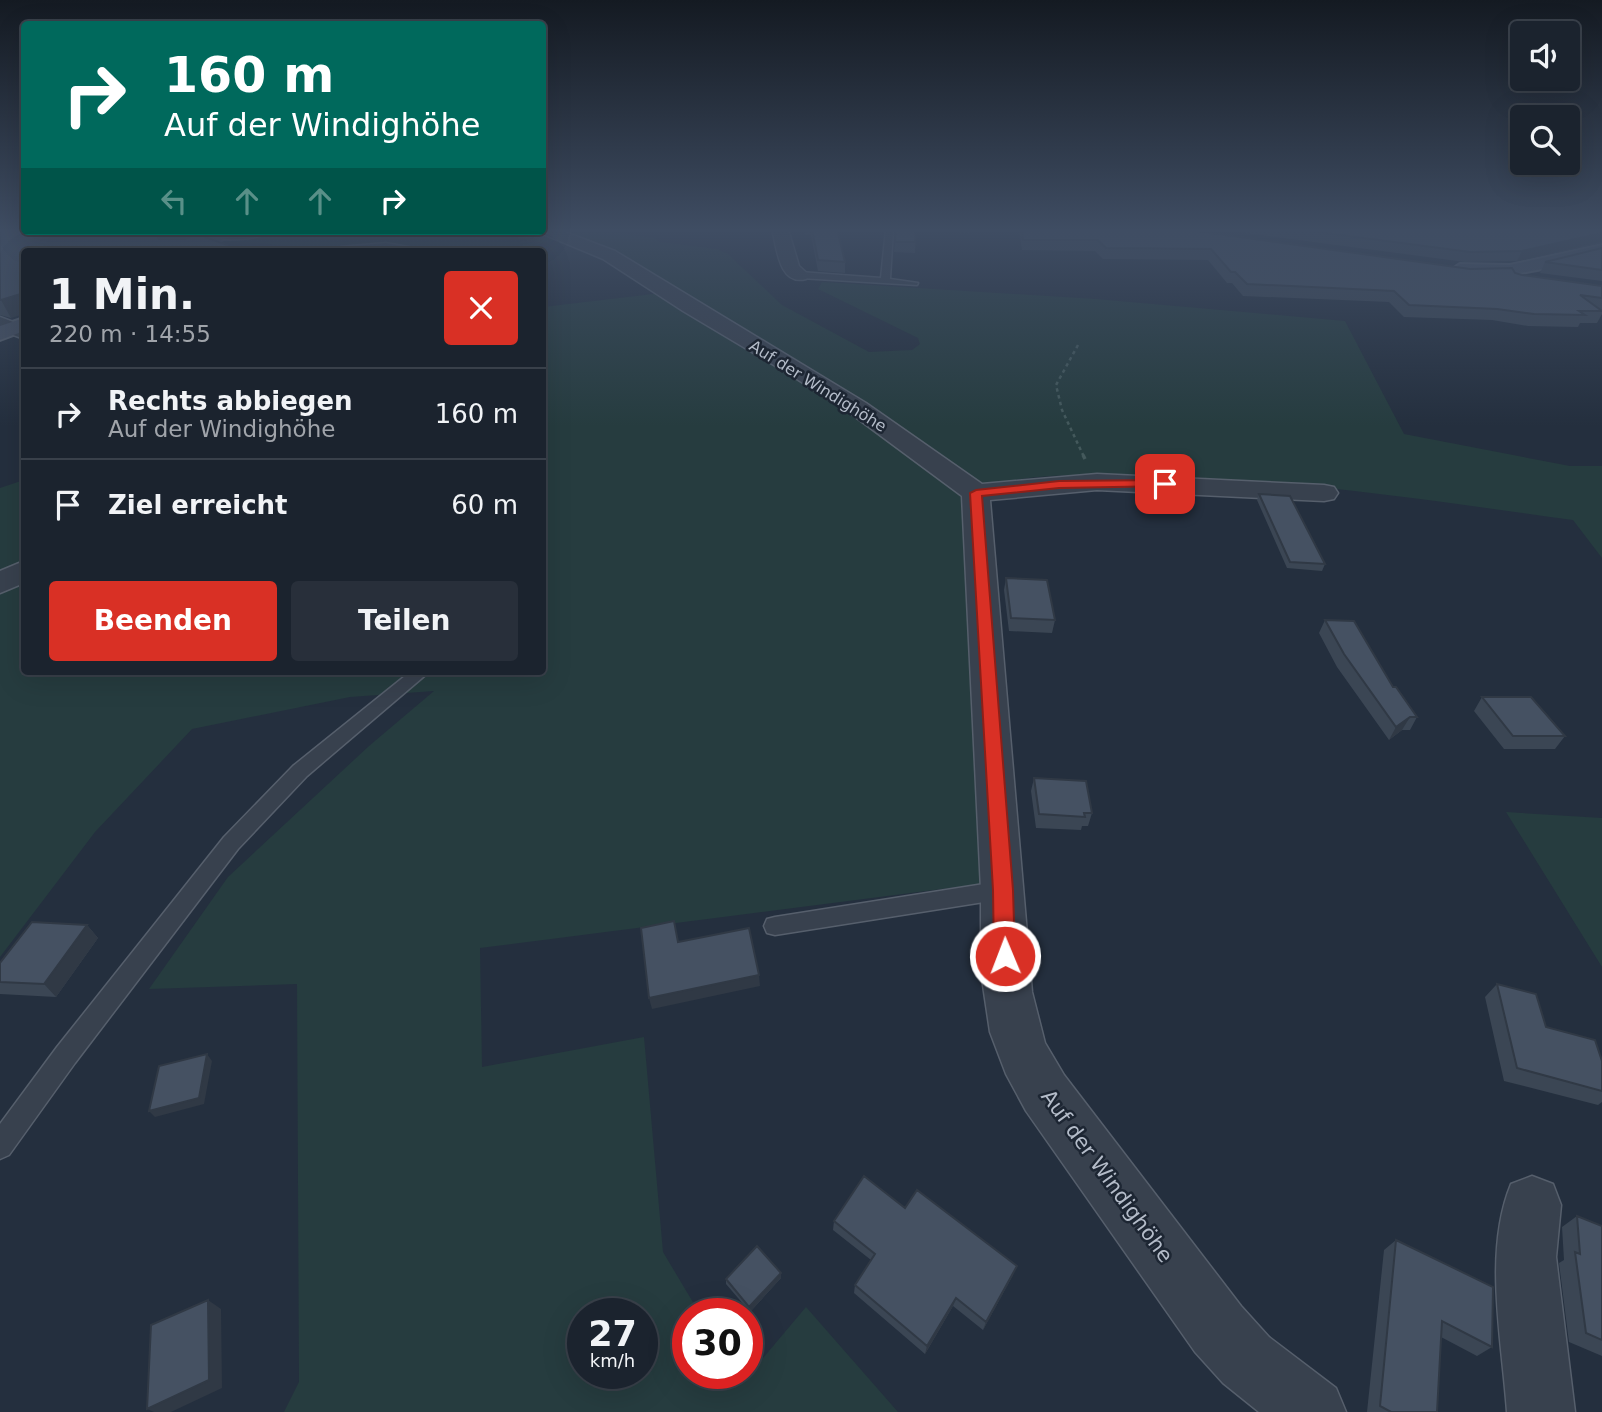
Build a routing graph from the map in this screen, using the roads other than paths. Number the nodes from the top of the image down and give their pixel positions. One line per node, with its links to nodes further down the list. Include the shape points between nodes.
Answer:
1 (671, 295): 2 (street, Auf der Windighöhe, via 858,408)
2 (976, 493): 3 (street, via 1097,482); 7 (street, Auf der Windighöhe)
3 (1324, 493)
4 (21, 572): 5 (street)
5 (0, 584)
6 (417, 675): 9 (lane, via 300,771 231,842)
7 (1003, 890): 8 (lane); 11 (street, Auf der Windighöhe, via 1011,1013 1022,1051 1045,1093 1218,1329 1246,1360)
8 (775, 926)
9 (0, 1146)
10 (1532, 1205): 12 (street, via 1526,1257)
11 (1312, 1412)
12 (1541, 1412)

